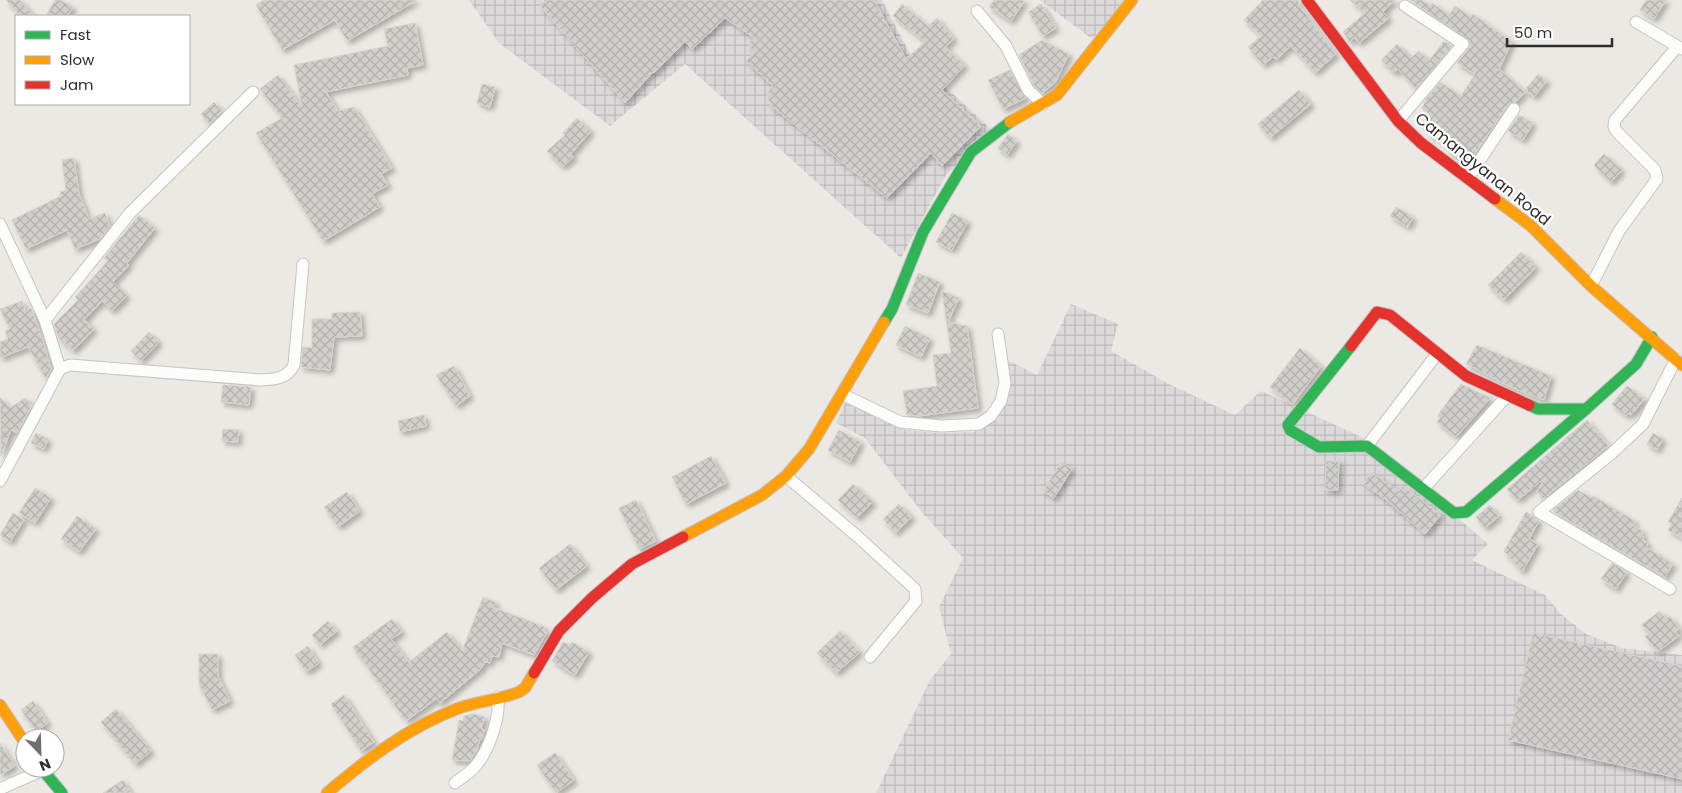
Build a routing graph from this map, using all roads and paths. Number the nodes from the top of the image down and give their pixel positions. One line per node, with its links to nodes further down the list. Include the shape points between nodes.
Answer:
1 (1132, 0): 8 (street, via 1057,96)
2 (1307, 0): 10 (street, Camangyanan Road)
3 (1405, 6): 10 (street, via 1463,44)
4 (977, 11): 8 (street, via 1006,46 1028,90)
5 (1636, 22): 6 (street)
6 (1680, 48): 14 (street, via 1615,120 1616,131 1655,170 1657,179 1619,231)
7 (253, 92): 15 (street, via 130,213)
8 (1043, 104): 21 (street, via 1000,128 971,152 923,232 892,310)
9 (1514, 109): 11 (street)
10 (1398, 121): 11 (street, Camangyanan Road, via 1421,143)
11 (1468, 178): 14 (street, Camangyanan Road, via 1530,225)
12 (0, 224): 15 (street)
13 (303, 264): 20 (street, via 294,365 284,376 261,380 70,365)
14 (1591, 286): 17 (street, Camangyanan Road)
15 (44, 320): 20 (street)
16 (998, 334): 21 (street, via 1005,383 1001,401 979,424 942,426 900,422)
17 (1652, 337): 19 (street, Camangyanan Road); 23 (street, via 1636,364)
18 (1437, 354): 22 (street, via 1466,376); 24 (street); 24 (street, via 1390,315 1377,312 1288,425 1290,430 1319,447)
19 (1679, 362): 28 (street, via 1643,424 1539,512)
20 (60, 369): 26 (street)
21 (842, 394): 25 (street, via 808,449)
22 (1508, 396): 23 (street, via 1538,409); 27 (street)
23 (1586, 409): 27 (street, via 1466,512 1454,513)
24 (1367, 446): 27 (street)
25 (786, 476): 29 (street, via 858,536 914,589 916,601); 30 (street, via 762,495 632,564 560,631 525,688 518,694)
26 (0, 481)
27 (1424, 488)
28 (1670, 589)
29 (870, 657)
30 (498, 697): 35 (street, via 499,710 488,743 474,768); 38 (street, via 459,708 408,734 366,759)
31 (0, 705): 32 (street)
32 (15, 728)
33 (23, 778): 36 (street)
34 (50, 778): 37 (street)
35 (455, 783)
36 (0, 789)
37 (62, 793)
38 (327, 793)

